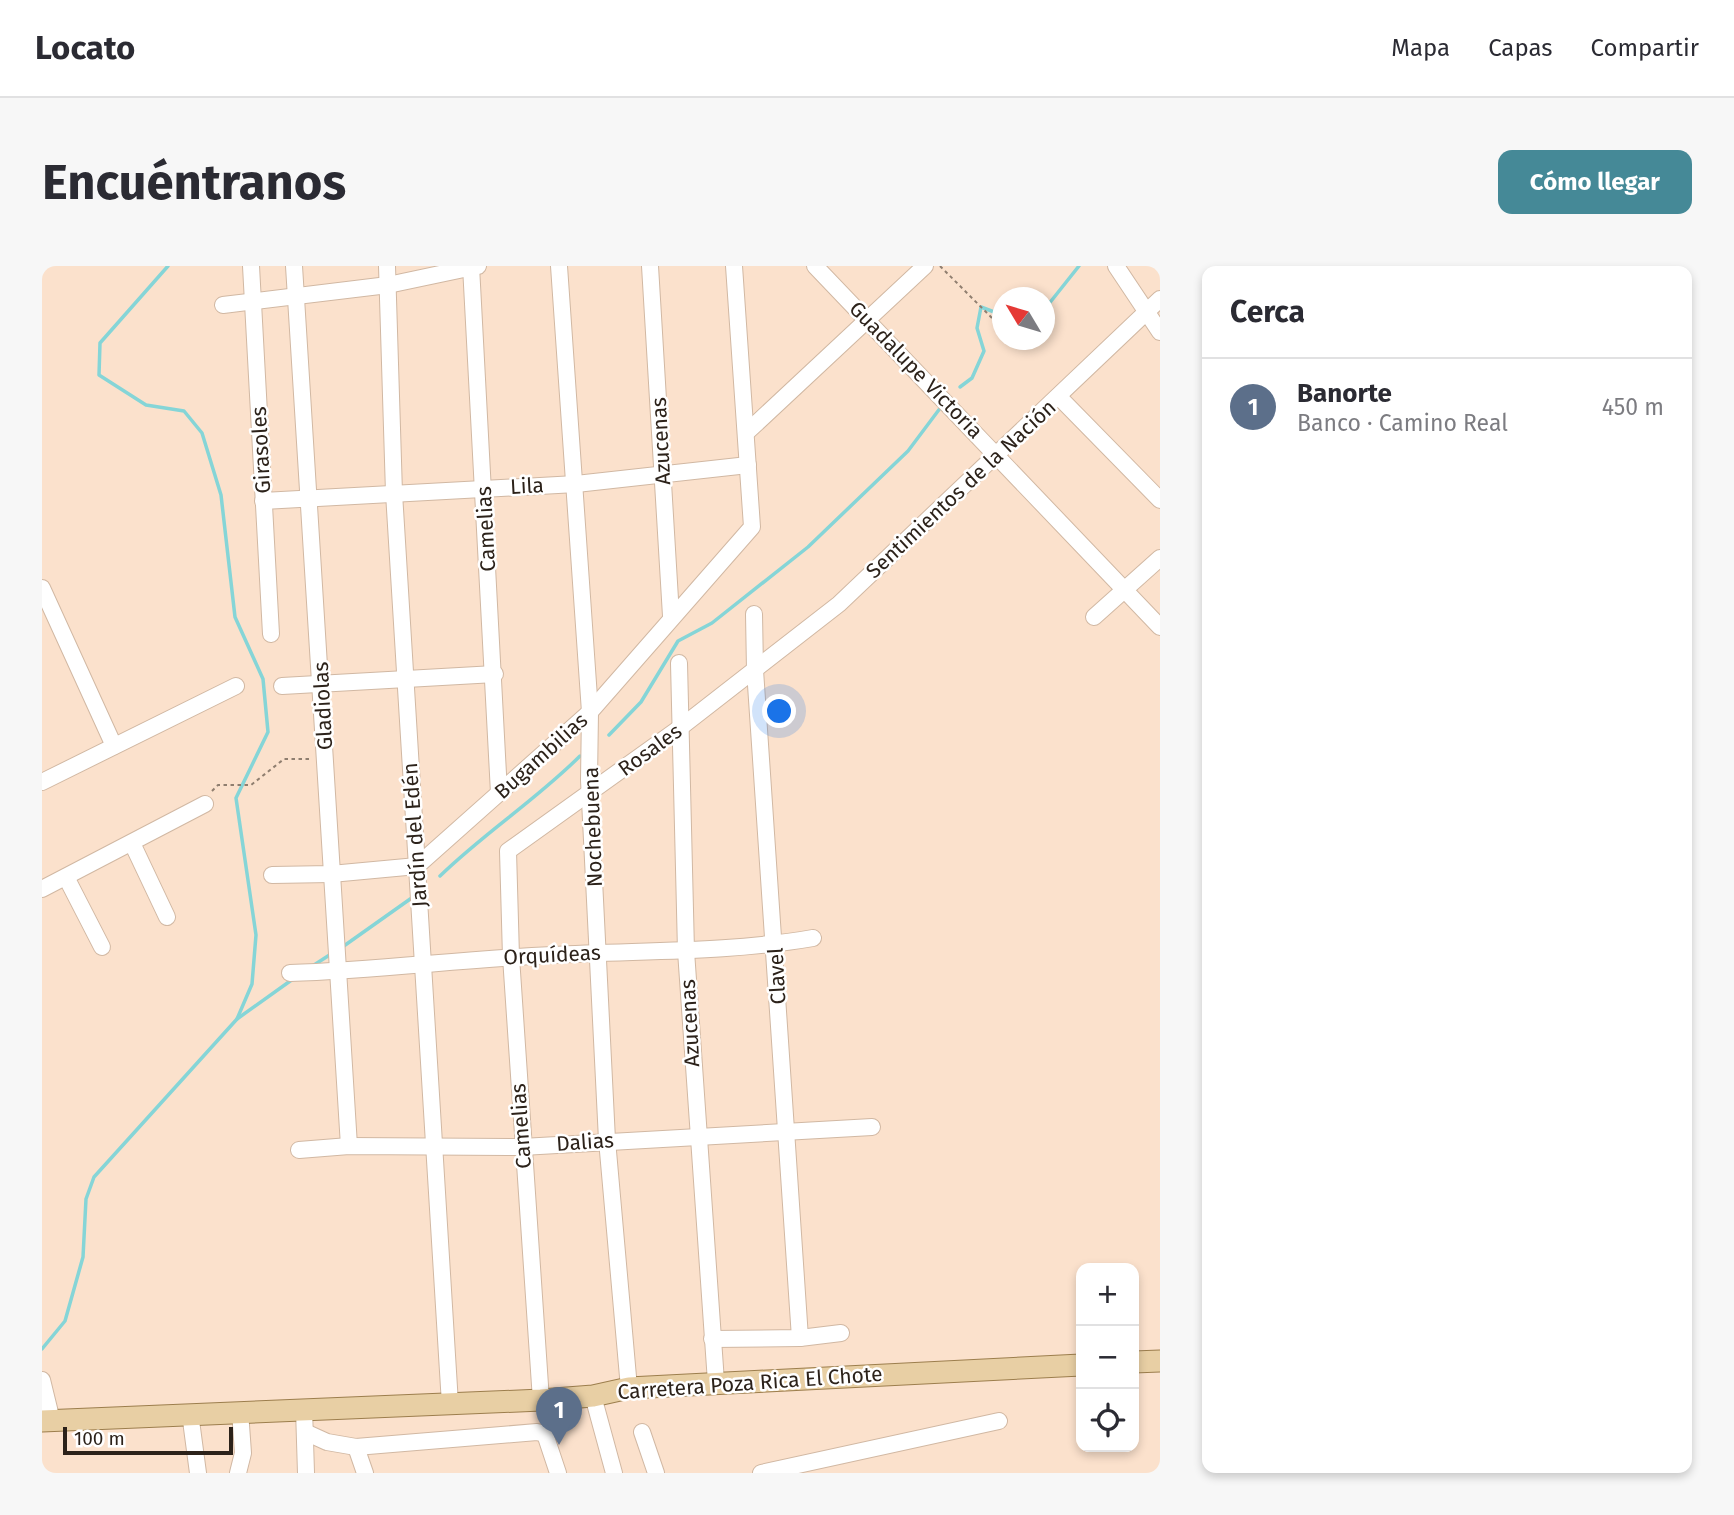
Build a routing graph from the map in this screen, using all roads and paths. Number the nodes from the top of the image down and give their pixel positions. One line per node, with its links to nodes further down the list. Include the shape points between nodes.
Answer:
1 (251, 266): 14 (street, Girasoles)
2 (294, 266): 13 (street, Gladiolas)
3 (387, 266): 12 (street, Jardín del Edén)
4 (473, 266): 12 (street); 27 (street, Camelias)
5 (559, 266): 26 (street, Nochebuena)
6 (650, 266): 25 (street, Azucenas)
7 (734, 266): 22 (street)
8 (815, 266): 19 (street, Guadalupe Victoria)
9 (925, 266): 19 (street)
10 (940, 266): 18 (path)
11 (1116, 266): 17 (street)
12 (388, 285): 13 (street); 28 (street, Jardín del Edén)
13 (298, 295): 14 (street); 29 (street, Gladiolas)
14 (253, 299): 16 (street); 30 (street, Girasoles)
15 (1160, 299): 17 (street, Sentimientos de la Nación)
16 (223, 305)
17 (1146, 312): 20 (street); 21 (street, Sentimientos de la Nación)
18 (992, 318)
19 (869, 320): 22 (street); 23 (street, Guadalupe Victoria)
20 (1160, 332)
21 (1059, 397): 23 (street, Sentimientos de la Nación); 31 (street)
22 (746, 433): 24 (street)
23 (996, 454): 34 (street, Guadalupe Victoria); 41 (street, Sentimientos de la Nación, via 839,604)
24 (748, 465): 25 (street, Lila); 36 (street, Bugambilias, via 752,527)
25 (663, 474): 26 (street, Lila); 36 (street, Azucenas)
26 (576, 484): 27 (street, Lila); 47 (street, Nochebuena)
27 (484, 488): 28 (street, Lila); 42 (street, Camelias)
28 (394, 493): 29 (street, Lila); 43 (street, Jardín del Edén)
29 (310, 498): 30 (street, Lila); 46 (street, Gladiolas)
30 (264, 500): 39 (street, Girasoles)
31 (1160, 500)
32 (1160, 558): 34 (street)
33 (42, 588): 49 (street)
34 (1124, 590): 37 (street); 38 (street, Guadalupe Victoria)
35 (754, 614): 41 (street, Clavel)
36 (671, 616): 47 (street, Bugambilias)
37 (1094, 617)
38 (1160, 627)
39 (271, 634)
40 (679, 663): 48 (street, Azucenas)
41 (755, 670): 48 (street, Rosales); 64 (street, Clavel)
42 (495, 674): 43 (street); 53 (street, Camelias)
43 (405, 679): 46 (street); 57 (street, Jardín del Edén)
44 (236, 686): 49 (street)
45 (282, 686): 46 (street)
46 (322, 686): 50 (street, Gladiolas)
47 (590, 712): 52 (street, Nochebuena); 53 (street, Bugambilias)
48 (681, 727): 52 (street, Rosales); 66 (street, Azucenas)
49 (114, 746): 51 (street)
50 (326, 758): 54 (path, via 284,759 251,785 218,785); 58 (street, Gladiolas)
51 (42, 782)
52 (590, 787): 56 (street, Rosales); 67 (street, Nochebuena)
53 (499, 793): 57 (street, Bugambilias)
54 (205, 804): 55 (street)
55 (132, 843): 60 (street); 62 (street)
56 (508, 851): 68 (street, Camelias)
57 (417, 866): 58 (street); 69 (street, Jardín del Edén)
58 (331, 874): 59 (street); 70 (street, Gladiolas)
59 (272, 875)
60 (66, 877): 61 (street); 65 (street)
61 (42, 889)
62 (167, 917)
63 (813, 938): 64 (street, Orquídeas)
64 (775, 944): 66 (street, Orquídeas); 73 (street, Clavel)
65 (102, 947)
66 (686, 951): 67 (street, Orquídeas); 74 (street, Azucenas)
67 (598, 952): 68 (street, Orquídeas); 75 (street, Nochebuena)
68 (511, 957): 69 (street, Orquídeas); 77 (street, Camelias)
69 (423, 965): 70 (street, Orquídeas); 78 (street, Jardín del Edén)
70 (337, 968): 71 (street, Orquídeas); 76 (street, Gladiolas)
71 (290, 973)
72 (872, 1127): 73 (street, Dalias)
73 (785, 1130): 74 (street, Dalias); 81 (street, Clavel)
74 (697, 1138): 75 (street, Dalias); 82 (street, Azucenas)
75 (607, 1140): 77 (street, Dalias); 88 (street, Nochebuena)
76 (349, 1146): 78 (street, Dalias); 79 (street, Dalias)
77 (523, 1147): 78 (street, Dalias); 90 (street, Camelias)
78 (434, 1149): 91 (street, Jardín del Edén)
79 (299, 1150)
80 (841, 1333): 81 (street)
81 (800, 1338): 82 (street)
82 (712, 1339): 87 (street, Azucenas)
83 (1160, 1361): 84 (main road)
84 (1139, 1362)
85 (1076, 1365): 87 (main road, Carretera Poza Rica El Chote)
86 (42, 1380): 95 (street)
87 (716, 1382): 88 (main road, Carretera Poza Rica El Chote)
88 (629, 1388): 89 (main road, Carretera Poza Rica El Chote)
89 (593, 1396): 90 (main road, Carretera Poza Rica El Chote); 105 (street)
90 (541, 1401): 91 (main road, Carretera Poza Rica El Chote)
91 (450, 1404): 92 (main road, Carretera Poza Rica El Chote)
92 (304, 1409): 93 (main road, Carretera Poza Rica El Chote); 97 (street)
93 (240, 1411): 94 (main road, Carretera Poza Rica El Chote); 101 (street, via 243,1453)
94 (190, 1413): 95 (main road, Carretera Poza Rica El Chote); 100 (street)
95 (47, 1421)
96 (999, 1421): 107 (street)
97 (305, 1432): 99 (street, via 327,1443); 102 (street)
98 (642, 1432): 106 (street)
99 (356, 1447): 103 (street); 104 (street, via 537,1432 549,1440)
100 (198, 1473)
101 (238, 1473)
102 (306, 1473)
103 (365, 1473)
104 (558, 1473)
105 (614, 1473)
106 (656, 1473)
107 (761, 1473)

